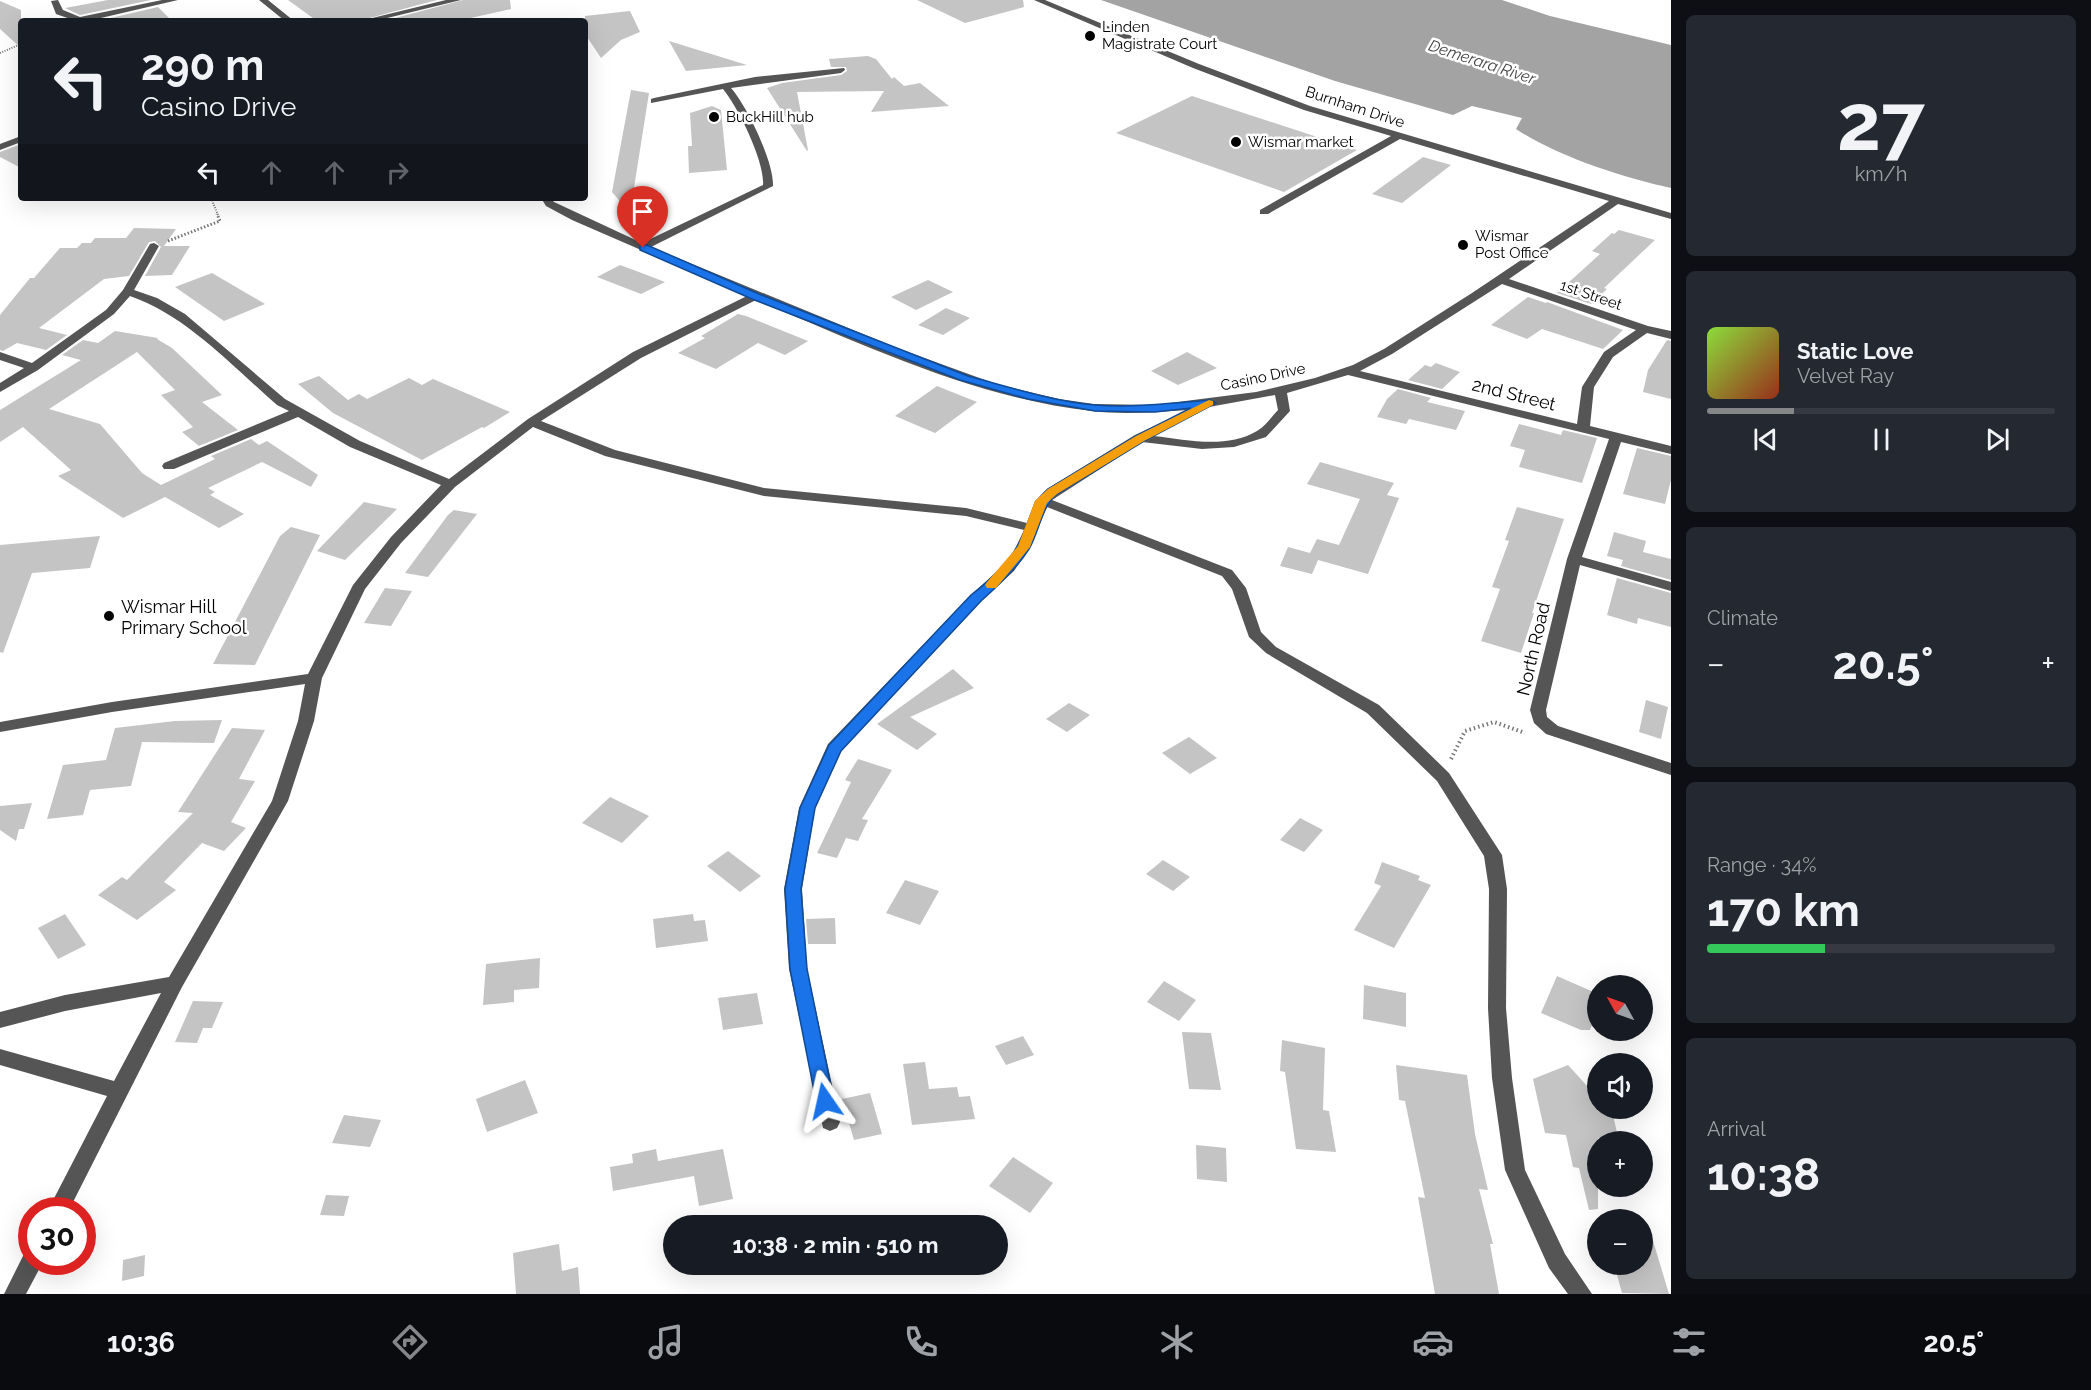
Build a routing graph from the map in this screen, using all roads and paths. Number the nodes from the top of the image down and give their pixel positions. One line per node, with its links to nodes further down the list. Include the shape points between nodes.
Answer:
1 (174, 0): 6 (street)
2 (263, 0): 9 (street)
3 (458, 0): 10 (street)
4 (1038, 0): 16 (street, Burnham Drive, via 1238,82)
5 (55, 1): 7 (street, via 58,12)
6 (161, 1): 8 (street)
7 (77, 18)
8 (91, 18)
9 (286, 18)
10 (377, 18)
11 (18, 45): 12 (path)
12 (0, 53)
13 (841, 70): 14 (street)
14 (724, 86): 15 (street); 25 (street, via 765,162 768,186)
15 (654, 101)
16 (1398, 136): 19 (street, Burnham Drive); 22 (street)
17 (18, 140): 18 (street)
18 (0, 147)
19 (1617, 200): 23 (street, Burnham Drive); 26 (street, Casino Drive)
20 (212, 201): 24 (path, via 220,221)
21 (548, 201): 25 (street, Casino Drive, via 588,225)
22 (1264, 212)
23 (1671, 216)
24 (154, 246): 27 (street)
25 (643, 248): 28 (street, Casino Drive)
26 (1502, 280): 29 (street, 1st Street); 33 (street, Casino Drive)
27 (128, 291): 32 (street, via 110,312); 37 (street, via 181,316 281,402)
28 (755, 296): 36 (street, Casino Drive, via 964,378 1028,395 1095,408); 38 (street, via 637,356)
29 (1645, 329): 30 (street, 1st Street); 39 (street, via 1608,355 1588,387)
30 (1671, 335)
31 (0, 356): 32 (street)
32 (34, 368): 34 (street)
33 (1348, 372): 35 (street, Casino Drive); 39 (street, 2nd Street)
34 (0, 388)
35 (1280, 390): 36 (street, Casino Drive); 41 (street, via 1284,411 1263,433 1243,443)
36 (1211, 403): 41 (street)
37 (298, 412): 43 (street); 44 (street, via 355,444)
38 (532, 422): 44 (street); 46 (street, via 610,453 764,492 966,512)
39 (1583, 429): 40 (street, 2nd Street)
40 (1616, 437): 42 (street, 2nd Street); 47 (street, North Road)
41 (1140, 438): 45 (street)
42 (1671, 450)
43 (169, 466)
44 (450, 484): 49 (street, via 396,540 358,588)
45 (1042, 501): 46 (street); 53 (street, via 1227,573 1239,588 1254,634 1271,650 1373,709)
46 (1032, 528): 58 (street, via 1024,547 993,584 834,748 807,808 793,889 798,969)
47 (1574, 559): 48 (street); 51 (street, North Road, via 1538,710 1540,719)
48 (1671, 587)
49 (314, 678): 50 (street); 54 (street, via 306,721 280,801)
50 (0, 727)
51 (1552, 730): 52 (street); 53 (path, via 1521,732 1494,722 1465,732)
52 (1671, 769)
53 (1443, 777): 62 (street, via 1493,855 1498,889 1497,1008 1515,1170 1557,1261)
54 (175, 983): 55 (street, via 82,998); 57 (street)
55 (0, 1020)
56 (0, 1057): 57 (street)
57 (120, 1090): 59 (street)
58 (830, 1122)
59 (65, 1197)
60 (25, 1275): 61 (street)
61 (15, 1294)
62 (1581, 1294)

